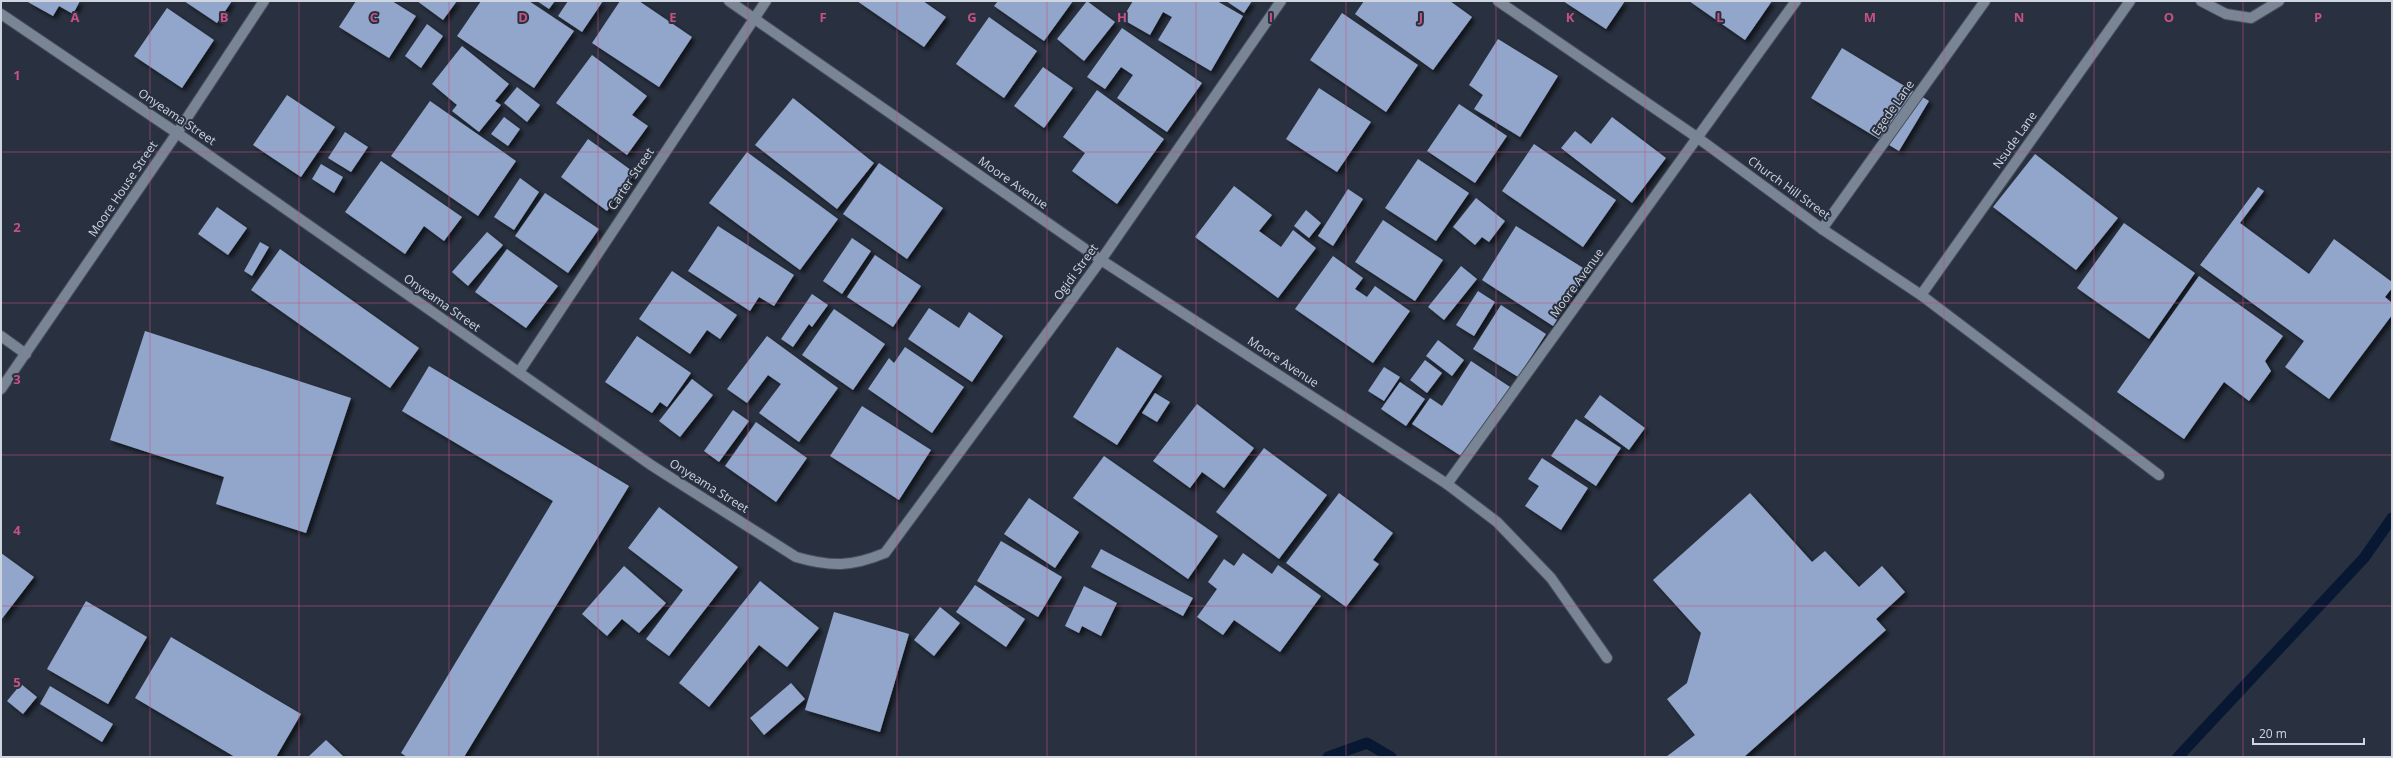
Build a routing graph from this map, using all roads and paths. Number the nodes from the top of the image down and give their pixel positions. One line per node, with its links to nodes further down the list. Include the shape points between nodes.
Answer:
1 (264, 1): 13 (street, Moore House Street)
2 (729, 1): 12 (street)
3 (766, 1): 12 (street, Carter Street)
4 (1281, 1): 16 (street, Ogidi Street)
5 (1498, 1): 14 (street, Church Hill Street)
6 (1796, 1): 14 (street, Moore Avenue)
7 (1985, 1): 15 (street, Egede Lane)
8 (2130, 1): 17 (street, Nsude Lane)
9 (2201, 1): 10 (street, via 2226,14 2251,18)
10 (2279, 1)
11 (1, 14): 13 (street, Onyeama Street)
12 (752, 19): 16 (street, Moore Avenue); 20 (street, Carter Street)
13 (177, 132): 19 (street, Moore House Street); 20 (street, Onyeama Street)
14 (1698, 138): 15 (street, Church Hill Street); 23 (street, Moore Avenue)
15 (1822, 229): 17 (street, Church Hill Street)
16 (1101, 260): 23 (street, Moore Avenue); 24 (street, Ogidi Street)
17 (1921, 295): 22 (street, Church Hill Street)
18 (1, 336): 19 (street)
19 (26, 354): 21 (street, Moore House Street)
20 (519, 372): 24 (street, Onyeama Street, via 651,465 796,557 819,563 843,565 866,561)
21 (1, 389)
22 (2159, 475)
23 (1447, 484): 25 (street, via 1497,522 1551,578)
24 (885, 553)
25 (1607, 658)

